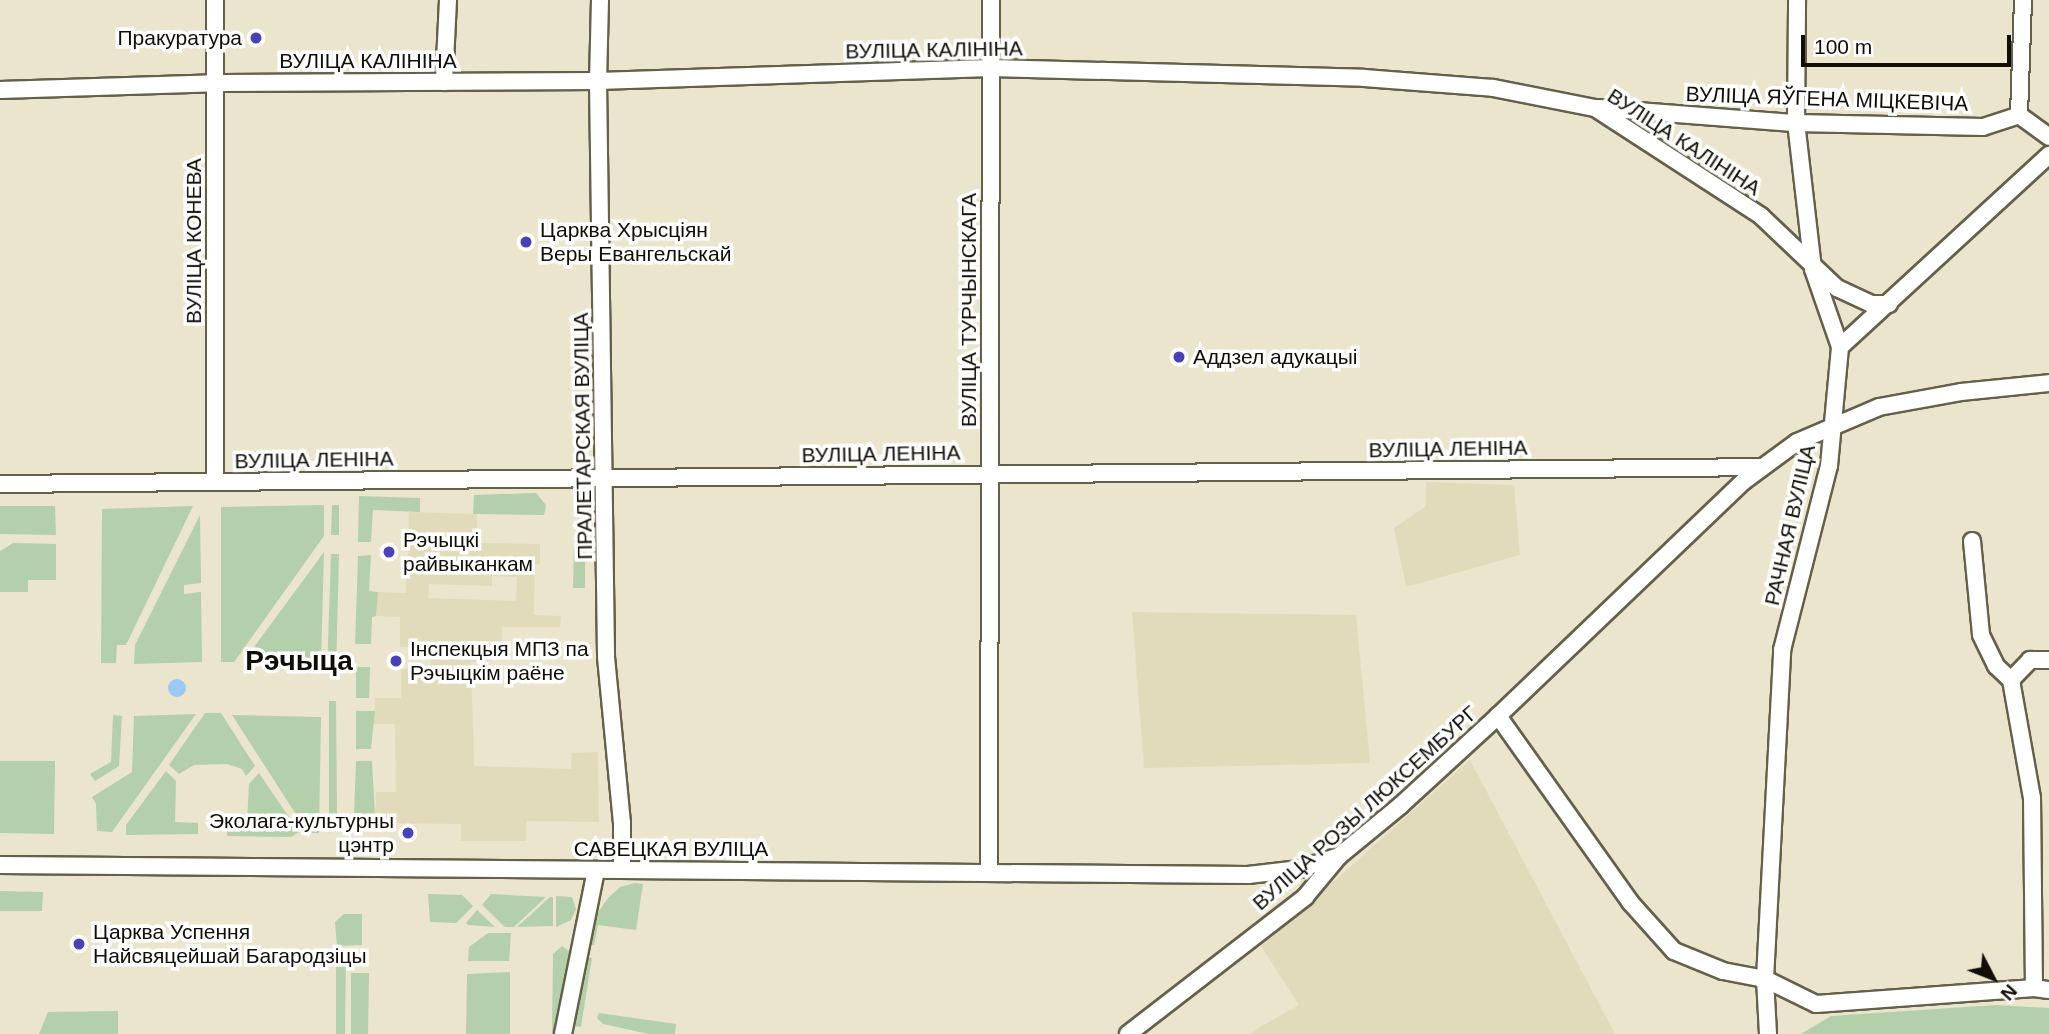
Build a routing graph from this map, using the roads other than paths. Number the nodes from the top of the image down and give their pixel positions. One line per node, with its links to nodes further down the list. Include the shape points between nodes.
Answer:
1 (215, 0): 10 (street, ВУЛІЦА КОНЕВА)
2 (447, 0): 9 (street)
3 (600, 0): 8 (street, ПРАЛЕТАРСКАЯ ВУЛІЦА)
4 (991, 0): 7 (street, ВУЛІЦА ТУРЧЫНСКАГА)
5 (1797, 0): 14 (street, РАЧНАЯ ВУЛІЦА)
6 (2023, 0): 13 (street)
7 (990, 68): 8 (street, ВУЛІЦА КАЛІНІНА); 12 (street, ВУЛІЦА КАЛІНІНА, via 1364,78 1493,88); 23 (street, ВУЛІЦА ТУРЧЫНСКАГА)
8 (598, 81): 9 (street, ВУЛІЦА КАЛІНІНА); 24 (street, ПРАЛЕТАРСКАЯ ВУЛІЦА)
9 (444, 82): 10 (street, ВУЛІЦА КАЛІНІНА)
10 (215, 83): 11 (street, ВУЛІЦА КАЛІНІНА); 25 (street, ВУЛІЦА КОНЕВА)
11 (0, 90)
12 (1595, 107): 14 (street, ВУЛІЦА ЯЎГЕНА МІЦКЕВІЧА); 17 (street, ВУЛІЦА КАЛІНІНА, via 1760,216)
13 (2019, 115): 14 (street, ВУЛІЦА ЯЎГЕНА МІЦКЕВІЧА, via 1983,127); 15 (street)
14 (1796, 123): 17 (street, РАЧНАЯ ВУЛІЦА)
15 (2049, 137)
16 (2049, 155): 18 (street)
17 (1813, 269): 18 (street, ВУЛІЦА КАЛІНІНА, via 1837,288 1871,304); 19 (street, РАЧНАЯ ВУЛІЦА)
18 (1889, 304): 19 (street)
19 (1840, 347): 21 (street, РАЧНАЯ ВУЛІЦА)
20 (2049, 383): 21 (street, ВУЛІЦА РОЗЫ ЛЮКСЕМБУРГ, via 1879,407)
21 (1833, 424): 22 (street, ВУЛІЦА РОЗЫ ЛЮКСЕМБУРГ); 38 (street, РАЧНАЯ ВУЛІЦА, via 1829,466 1782,650)
22 (1762, 467): 23 (street, ВУЛІЦА ЛЕНІНА); 30 (street, ВУЛІЦА РОЗЫ ЛЮКСЕМБУРГ)
23 (990, 474): 24 (street, ВУЛІЦА ЛЕНІНА); 37 (street, ВУЛІЦА ТУРЧЫНСКАГА)
24 (606, 478): 25 (street, ВУЛІЦА ЛЕНІНА); 36 (street, ПРАЛЕТАРСКАЯ ВУЛІЦА, via 606,657 622,823)
25 (215, 482): 26 (street, ВУЛІЦА ЛЕНІНА)
26 (0, 484)
27 (1972, 541): 29 (street, via 1982,635 1996,666)
28 (2049, 660): 29 (street, via 2030,660)
29 (2011, 680): 31 (street)
30 (1498, 716): 33 (street, ВУЛІЦА РОЗЫ ЛЮКСЕМБУРГ); 38 (street, ВУЛІЦА РОЗЫ ЛЮКСЕМБУРГ, via 1630,902 1674,951 1723,971)
31 (2032, 798): 32 (street); 39 (street)
32 (2049, 799)
33 (1339, 856): 37 (street, САВЕЦКАЯ ВУЛІЦА, via 1300,869 1248,875); 41 (street, ВУЛІЦА РОЗЫ ЛЮКСЕМБУРГ, via 1305,897)
34 (0, 865): 35 (street, САВЕЦКАЯ ВУЛІЦА)
35 (596, 870): 36 (street, САВЕЦКАЯ ВУЛІЦА); 40 (street)
36 (622, 870): 37 (street, САВЕЦКАЯ ВУЛІЦА)
37 (989, 871)
38 (1765, 979): 39 (street, via 1816,1004); 42 (street, РАЧНАЯ ВУЛІЦА)
39 (2042, 989)
40 (563, 1034)
41 (1128, 1034)
42 (1768, 1034)

